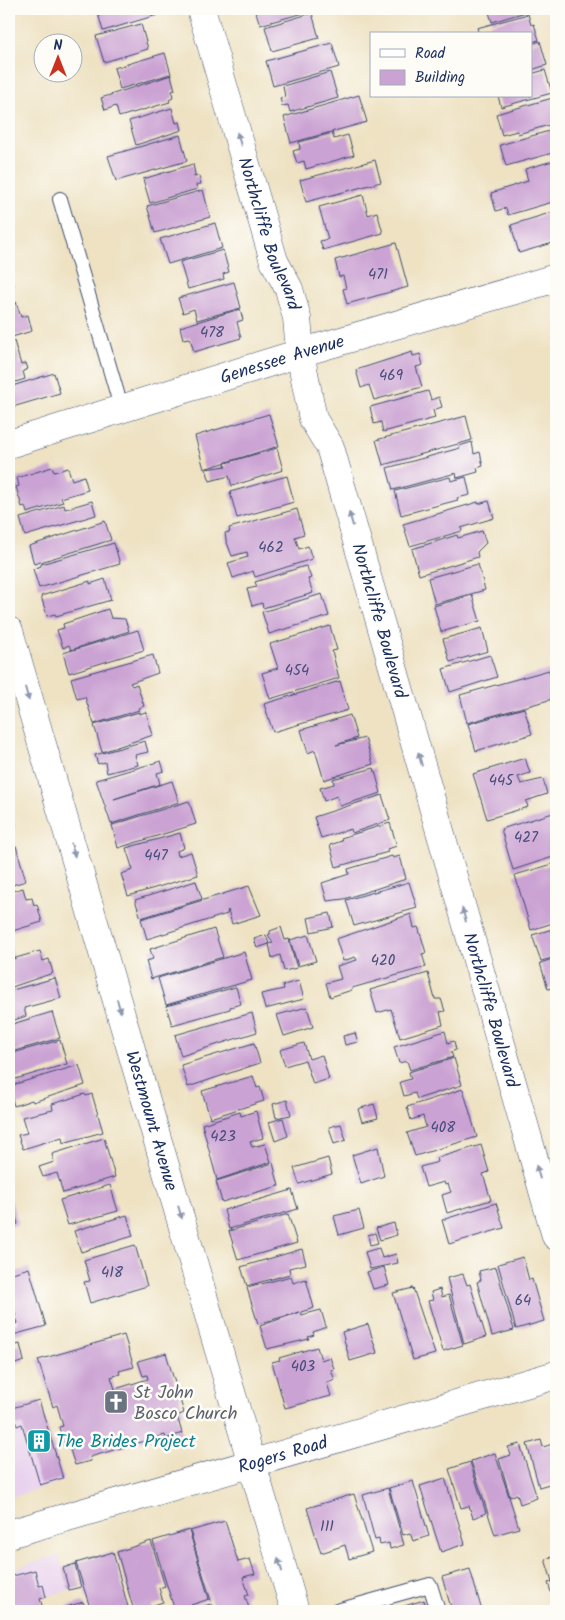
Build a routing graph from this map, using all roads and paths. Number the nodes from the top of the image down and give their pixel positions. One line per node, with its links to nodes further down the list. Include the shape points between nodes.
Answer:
1 (201, 9): 4 (street, Northcliffe Boulevard, one-way to 1, via 297,318 289,289 274,261)
2 (60, 199): 5 (lane)
3 (556, 278): 4 (street, Genessee Avenue)
4 (300, 353): 5 (street, Genessee Avenue); 8 (street, Northcliffe Boulevard, one-way to 4, via 330,447 313,419)
5 (122, 410): 6 (street, Genessee Avenue)
6 (9, 444)
7 (9, 631): 10 (street, Westmount Avenue, one-way to 10)
8 (556, 1236)
9 (556, 1375): 10 (street, Rogers Road)
10 (252, 1464): 11 (street, Rogers Road); 12 (street, Westmount Avenue, one-way to 10)
11 (9, 1534)
12 (295, 1611)
13 (337, 1611): 14 (lane, via 430,1584)
14 (438, 1611)

